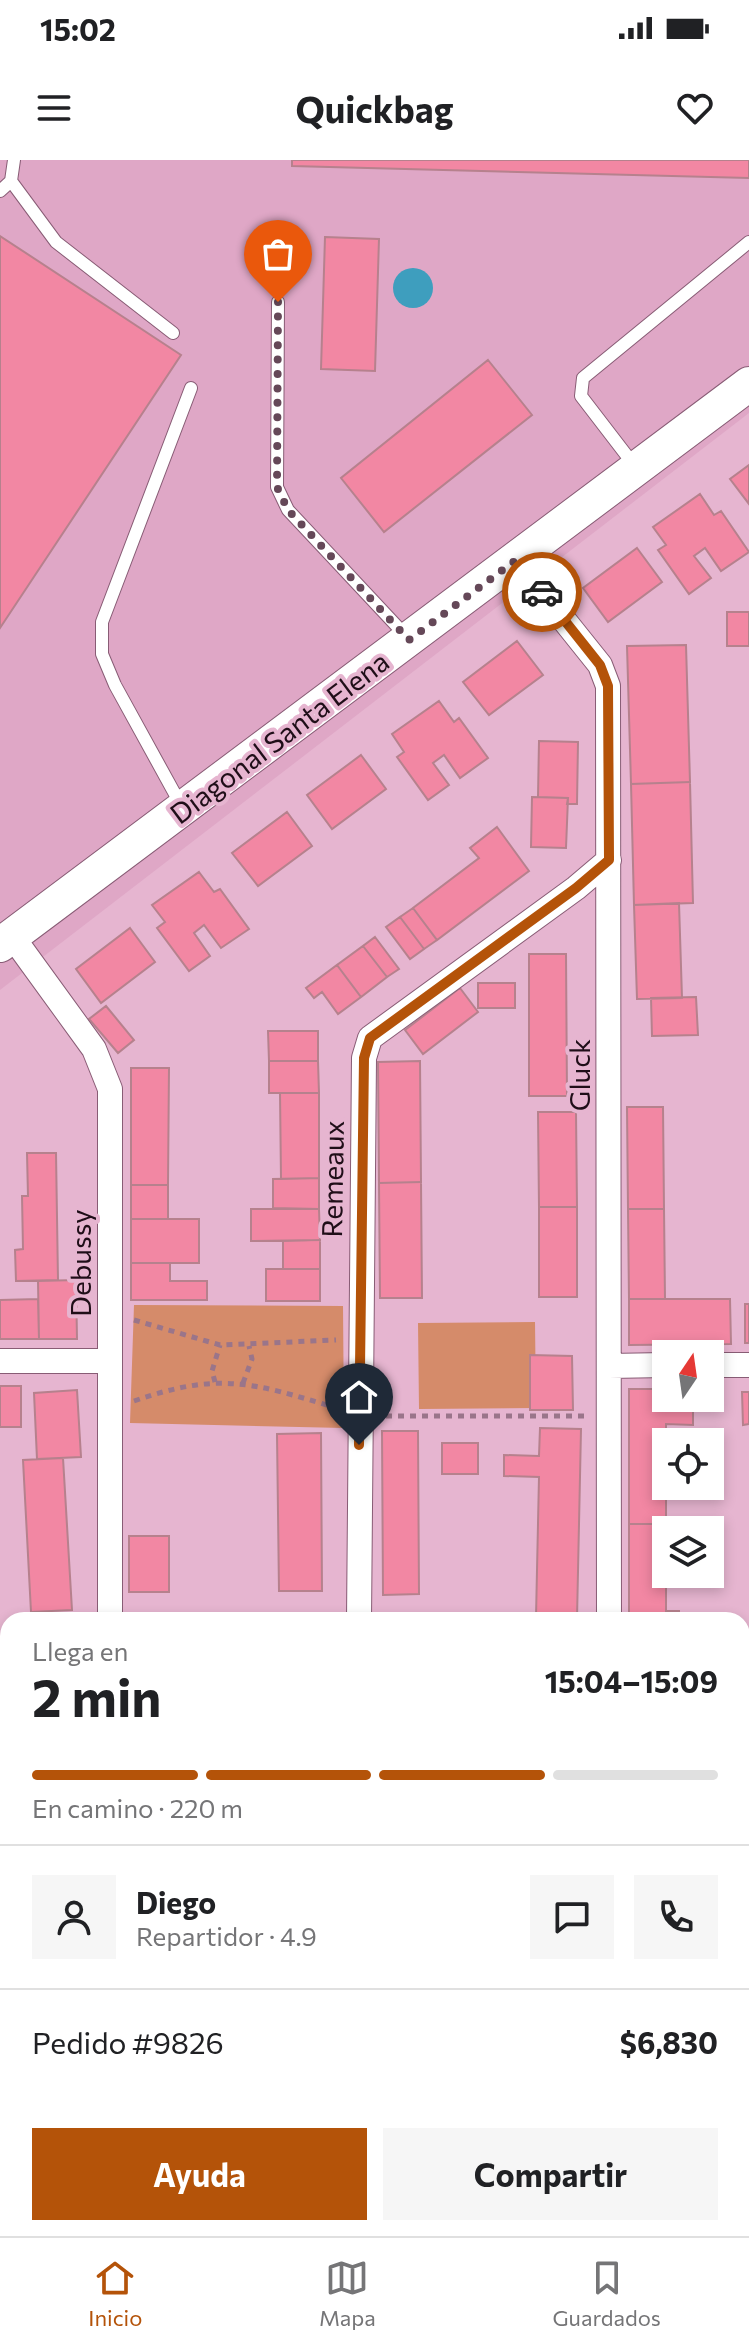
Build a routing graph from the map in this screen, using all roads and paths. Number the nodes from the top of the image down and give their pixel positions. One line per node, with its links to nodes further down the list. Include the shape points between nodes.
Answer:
1 (14, 160): 2 (lane)
2 (11, 181): 3 (lane); 6 (lane, via 56,242)
3 (0, 191)
4 (749, 242): 9 (lane, via 583,378 581,396)
5 (278, 302): 11 (lane, via 277,487 288,510)
6 (173, 333)
7 (749, 384): 9 (main road, Diagonal Santa Elena)
8 (191, 388): 12 (lane, via 102,622 102,654 115,685)
9 (637, 468): 10 (main road, Diagonal Santa Elena)
10 (516, 560): 11 (main road, Diagonal Santa Elena); 13 (street, Gluck, via 605,676)
11 (409, 640): 12 (main road, Diagonal Santa Elena)
12 (183, 809): 14 (main road, Diagonal Santa Elena)
13 (609, 860): 24 (street, Gluck); 28 (street, Remeaux, via 370,1038 364,1058)
14 (6, 940): 20 (street, Debussy, via 94,1049 107,1075)
15 (146, 1325): 17 (path)
16 (339, 1340): 18 (path)
17 (220, 1345): 18 (path); 25 (path, via 212,1371)
18 (249, 1346): 26 (path, via 252,1359)
19 (0, 1361): 20 (street)
20 (110, 1361): 30 (street, Debussy)
21 (652, 1365): 24 (street)
22 (724, 1365): 23 (street)
23 (749, 1365)
24 (609, 1366): 29 (street, Gluck)
25 (215, 1382): 26 (path); 27 (path)
26 (243, 1383): 28 (path)
27 (135, 1401)
28 (359, 1416): 29 (path); 31 (street, Remeaux)
29 (609, 1416): 32 (street, Gluck)
30 (110, 1612)
31 (359, 1612)
32 (609, 1612)

